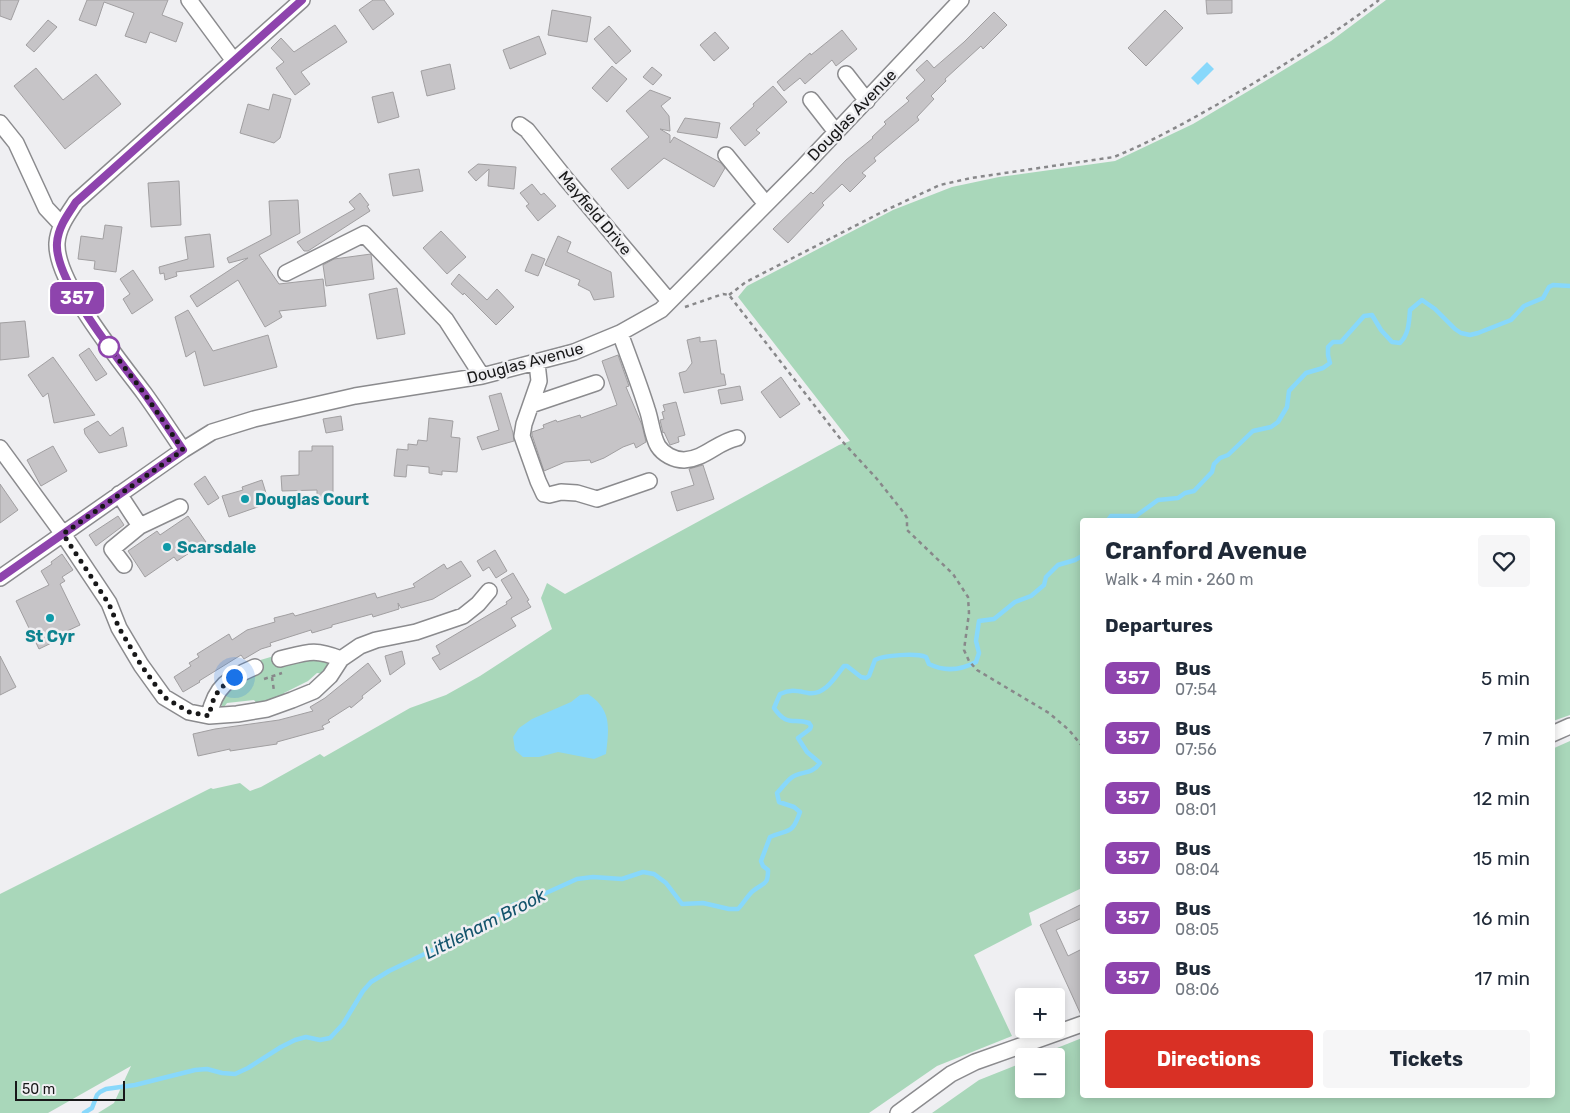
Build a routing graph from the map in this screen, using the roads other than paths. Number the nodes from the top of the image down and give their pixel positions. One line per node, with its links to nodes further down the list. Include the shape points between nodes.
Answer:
1 (189, 0): 4 (street)
2 (302, 0): 4 (street)
3 (961, 0): 7 (street, Douglas Avenue)
4 (234, 61): 13 (street, via 76,202)
5 (846, 74): 7 (street)
6 (811, 100): 10 (street)
7 (866, 101): 10 (street, Douglas Avenue)
8 (0, 122): 13 (street, via 16,143 46,208)
9 (520, 126): 15 (street, Mayfield Drive, via 527,130)
10 (836, 132): 12 (street, Douglas Avenue)
11 (726, 155): 12 (street)
12 (766, 204): 15 (street, Douglas Avenue)
13 (61, 224): 23 (street, via 57,243 60,264 74,294)
14 (286, 273): 18 (street, via 364,234 446,320)
15 (665, 305): 16 (street, Douglas Avenue)
16 (620, 333): 17 (street, Douglas Avenue); 21 (street, via 658,446 664,453 685,460)
17 (537, 363): 18 (street, Douglas Avenue); 20 (street, via 539,381)
18 (482, 376): 23 (street, Douglas Avenue, via 355,396 285,411 212,432)
19 (596, 382): 20 (street)
20 (531, 405): 24 (street, via 522,436 544,494 577,493 597,499)
21 (737, 438)
22 (0, 448): 28 (street)
23 (183, 450): 25 (street, Douglas Avenue)
24 (649, 481)
25 (119, 494): 27 (street); 28 (street, Douglas Avenue)
26 (180, 507): 27 (street)
27 (140, 526): 29 (street, via 112,549)
28 (63, 534): 30 (street, Douglas Avenue); 35 (street, via 109,604 141,665 164,697 189,712)
29 (124, 565)
30 (0, 578)
31 (489, 592): 33 (street, via 463,616 416,632 376,640 360,646)
32 (280, 659): 33 (street, via 319,651)
33 (341, 660): 35 (street, via 314,691 267,709)
34 (255, 667): 35 (street, via 221,687 214,695)
35 (209, 716)
36 (1570, 726): 37 (street)
37 (1555, 733)
38 (1080, 1025): 39 (street, via 959,1070)
39 (898, 1113)

